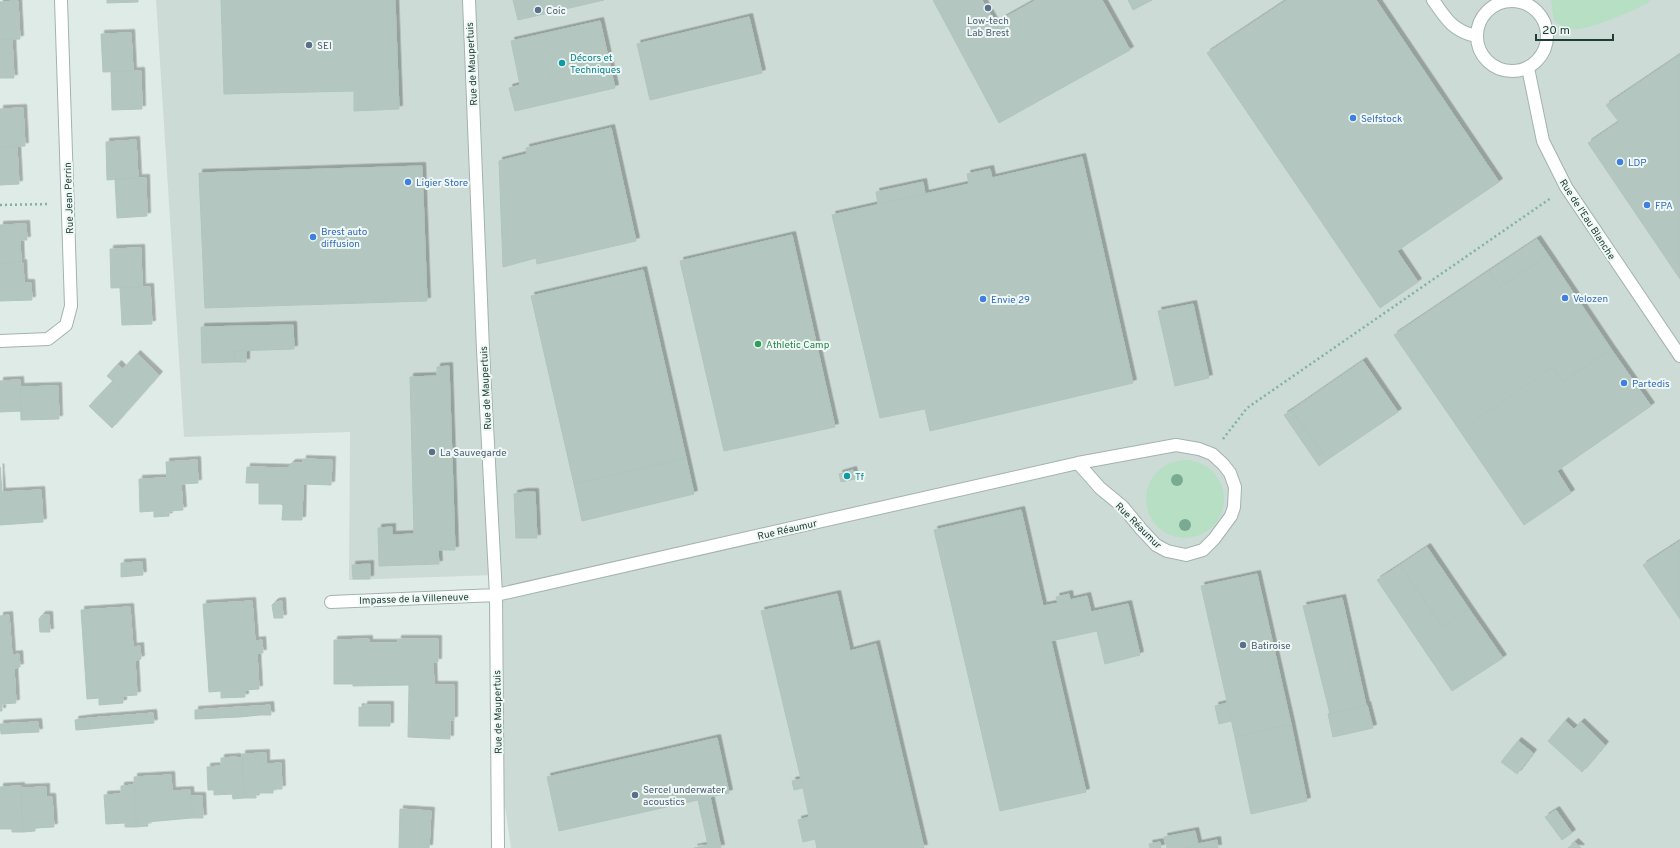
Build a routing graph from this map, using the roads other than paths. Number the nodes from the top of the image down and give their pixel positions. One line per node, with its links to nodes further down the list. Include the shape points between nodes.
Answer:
1 (61, 0): 8 (street, Rue Jean Perrin, via 71,306 66,325 48,339)
2 (469, 0): 11 (street, Rue de Maupertuis)
3 (1432, 0): 6 (street, via 1454,28 1464,34)
4 (1502, 1): 5 (street); 6 (street, via 1486,12)
5 (1533, 3): 7 (street, via 1544,22 1547,39 1541,56)
6 (1476, 36): 7 (street, via 1481,54 1491,65 1507,71)
7 (1528, 68): 9 (street, Rue de l'Eau Blanche, via 1543,141 1566,187)
8 (0, 341)
9 (1680, 356)
10 (1078, 464): 10 (street, Rue Réaumur, via 1100,488 1124,507 1156,545 1167,551 1186,555 1202,550 1214,539 1231,516 1234,507 1235,487 1230,473 1212,454 1199,449 1176,445); 11 (street, Rue Réaumur)
11 (496, 595): 12 (street, Impasse de la Villeneuve); 13 (street, Rue de Maupertuis)
12 (331, 602)
13 (498, 848)

